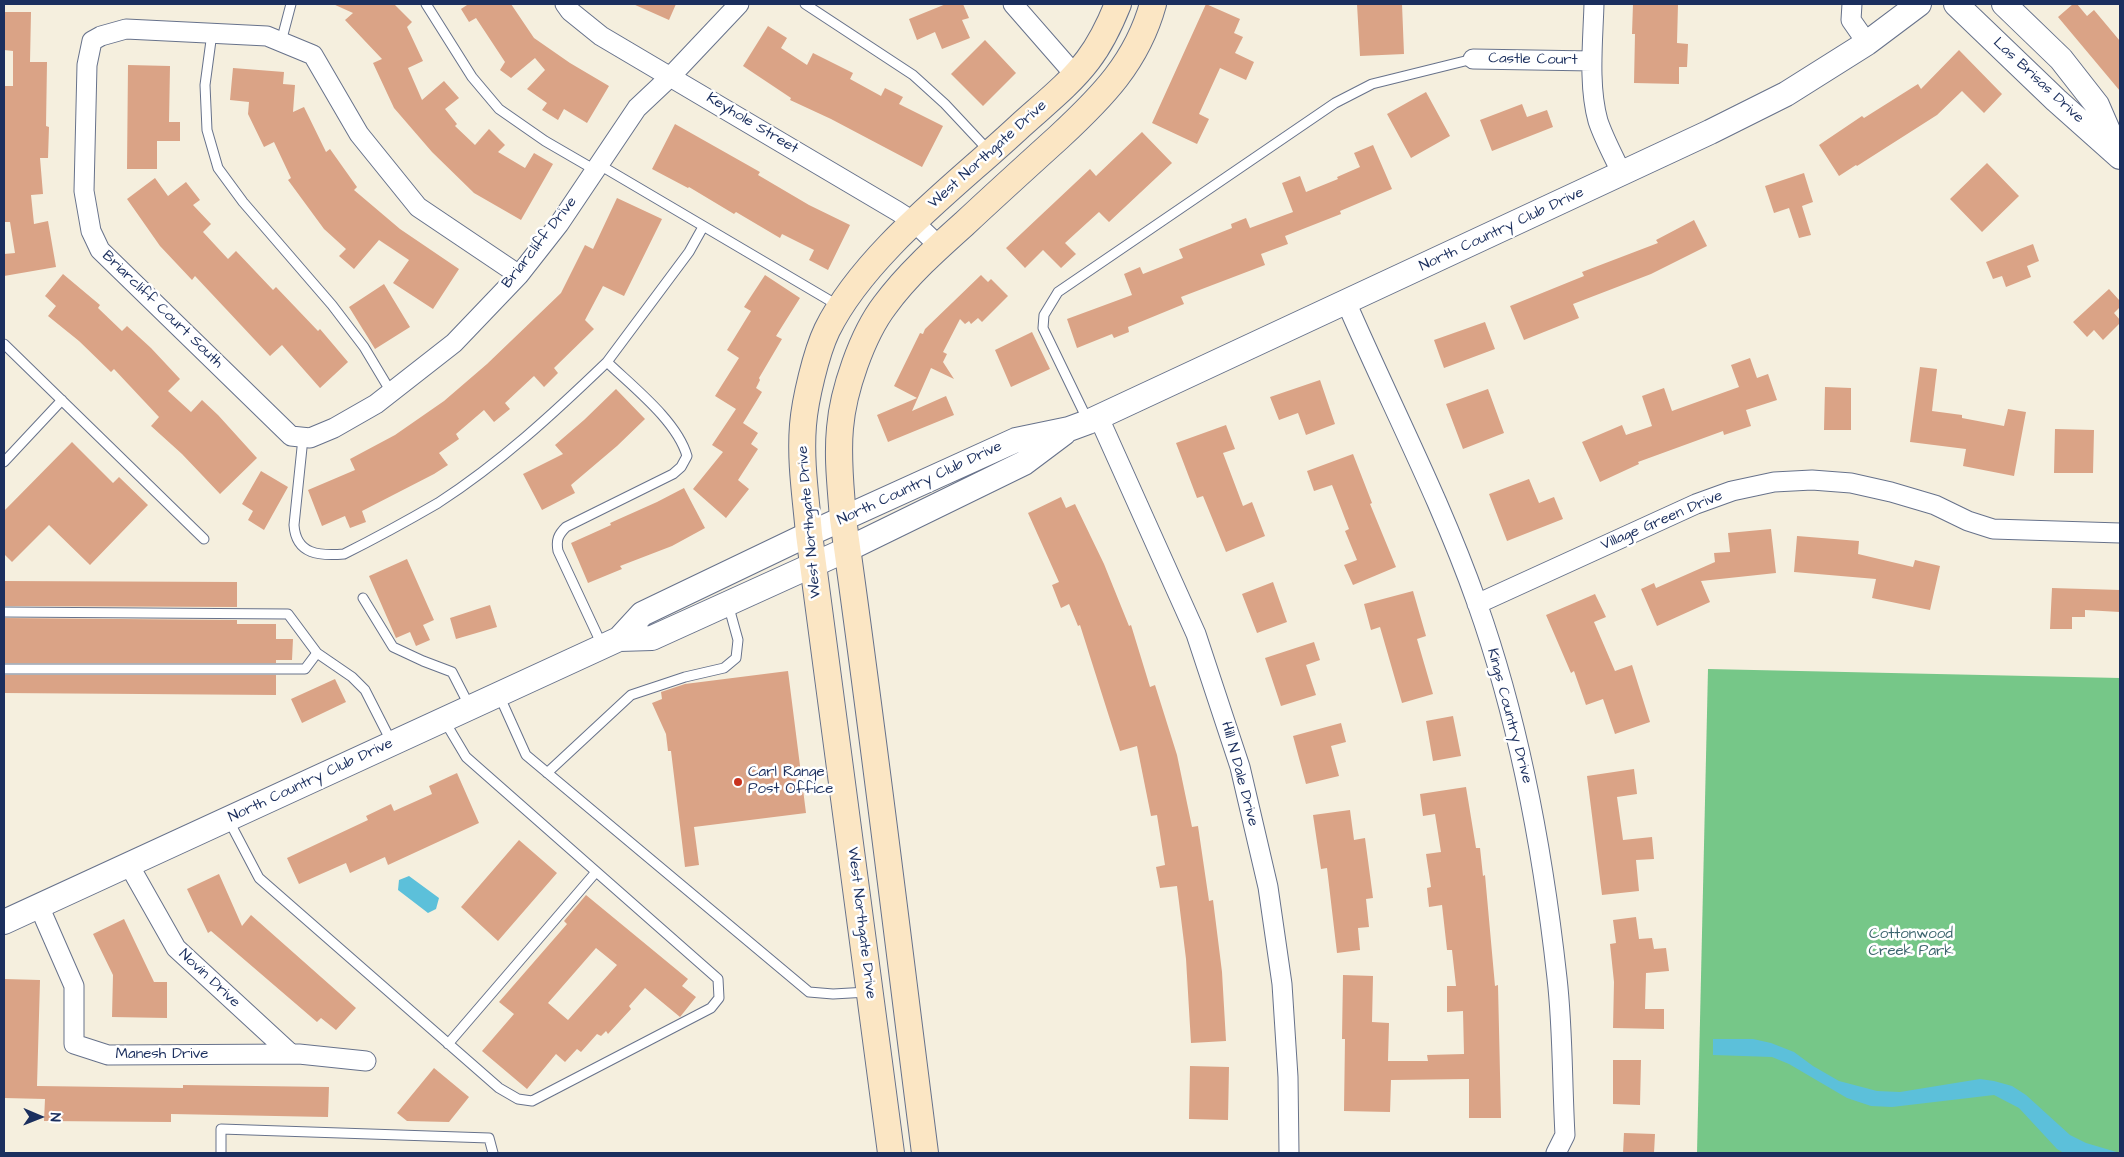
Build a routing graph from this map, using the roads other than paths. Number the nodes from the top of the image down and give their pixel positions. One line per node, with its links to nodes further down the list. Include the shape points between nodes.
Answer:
1 (291, 4): 15 (lane)
2 (426, 4): 23 (lane, via 472,77 499,110 565,154)
3 (565, 4): 20 (street, Keyhole Street, via 601,36)
4 (739, 4): 20 (street, Briarcliff Drive)
5 (804, 4): 21 (lane, via 913,75)
6 (1012, 4): 19 (street)
7 (1118, 4): 19 (main road, West Northgate Drive, via 1099,45)
8 (1153, 4): 27 (main road, via 1130,59 1098,101)
9 (1594, 4): 18 (street)
10 (1852, 4): 16 (street, via 1851,20)
11 (1919, 4): 16 (street, North Country Club Drive)
12 (1956, 4): 22 (street, Las Brisas Drive)
13 (2004, 4): 22 (street, Las Brisas Drive, via 2061,59 2098,105)
14 (212, 33): 15 (street, via 267,36); 33 (lane, via 205,85 207,130 218,168 243,202 332,305 364,347); 36 (street, Briarcliff Court South, via 126,28 92,41 87,65 84,191 91,231 100,250 292,436)
15 (281, 42): 28 (street, via 313,55 360,134 418,208)
16 (1867, 43): 24 (street, North Country Club Drive, via 1786,94)
17 (1473, 58): 18 (street, Castle Court); 35 (lane, via 1372,84 1335,102 1058,292 1044,315 1043,328)
18 (1592, 61): 24 (street, via 1598,122)
19 (1075, 75): 21 (main road, West Northgate Drive)
20 (671, 76): 23 (street, Briarcliff Drive, via 637,108); 25 (street, Keyhole Street)
21 (991, 153): 25 (main road, West Northgate Drive)
22 (2120, 157)
23 (596, 167): 26 (lane); 28 (street, Briarcliff Drive, via 559,224)
24 (1622, 174): 29 (street, North Country Club Drive)
25 (914, 222): 27 (street, Keyhole Street); 30 (main road, West Northgate Drive, via 871,266)
26 (703, 227): 30 (lane); 32 (lane, via 689,252)
27 (939, 246): 38 (main road, via 884,306 853,370 838,447)
28 (519, 275): 33 (street, Briarcliff Drive, via 454,343)
29 (1347, 304): 35 (street, North Country Club Drive); 46 (street, Kings Country Drive, via 1439,507)
30 (841, 306): 40 (main road, West Northgate Drive, via 826,332 814,369 803,423 803,470)
31 (4, 344): 34 (lane)
32 (607, 362): 36 (lane, via 560,407 479,474 438,502 344,554 313,553 301,546 295,536); 48 (lane, via 659,413 683,442 687,456 681,468 673,474 559,533 558,551)
33 (391, 392): 36 (street, Briarcliff Drive, via 334,428)
34 (62, 400): 37 (lane); 41 (lane)
35 (1086, 423): 38 (street, North Country Club Drive, via 1016,440); 42 (street, North Country Club Drive, via 1024,463); 70 (street, Hill N Dale Drive, via 1136,498 1196,634 1240,767 1268,887 1282,984)
36 (303, 438)
37 (4, 462)
38 (843, 519): 40 (street, North Country Club Drive); 42 (main road)
39 (2120, 533): 46 (street, Village Green Drive, via 1993,529 1935,505 1851,483 1774,482 1732,491 1696,504)
40 (809, 534): 43 (main road, West Northgate Drive); 48 (street, North Country Club Drive, via 642,614)
41 (204, 539)
42 (848, 549): 43 (street, North Country Club Drive); 61 (main road)
43 (813, 565): 45 (street, North Country Club Drive); 62 (main road, West Northgate Drive)
44 (363, 598): 52 (lane, via 393,646 452,672)
45 (728, 603): 48 (street, North Country Club Drive, via 652,638); 55 (lane, via 738,640 736,658 724,668 685,677 631,696)
46 (1477, 604): 71 (street, Kings Country Drive, via 1524,767 1537,832 1558,979 1565,1134)
47 (4, 612): 49 (lane, via 288,614)
48 (611, 643): 51 (street, North Country Club Drive)
49 (317, 653): 50 (lane, via 305,669); 54 (lane, via 365,690)
50 (4, 669)
51 (499, 694): 52 (street, North Country Club Drive); 55 (lane, via 526,755)
52 (470, 707): 53 (street, North Country Club Drive)
53 (443, 720): 54 (street, North Country Club Drive); 58 (lane, via 466,758)
54 (392, 743): 56 (street, North Country Club Drive)
55 (547, 773): 62 (lane, via 809,992)
56 (228, 819): 57 (street, North Country Club Drive); 63 (lane, via 258,878)
57 (129, 864): 59 (street, North Country Club Drive); 64 (street, Novin Drive, via 176,948)
58 (596, 872): 63 (lane); 63 (lane, via 718,980 719,998 711,1008 532,1101 499,1088)
59 (38, 906): 60 (street, North Country Club Drive); 64 (street, Manesh Drive, via 74,986 74,1044 108,1056)
60 (4, 922)
61 (904, 988): 62 (main road); 69 (main road)
62 (870, 992): 68 (main road, West Northgate Drive)
63 (448, 1044)
64 (291, 1054): 65 (street, Manesh Drive)
65 (366, 1061)
66 (221, 1153): 67 (lane, via 221,1129 489,1138)
67 (493, 1153)
68 (891, 1153)
69 (925, 1153)
70 (1289, 1153)
71 (1556, 1153)

